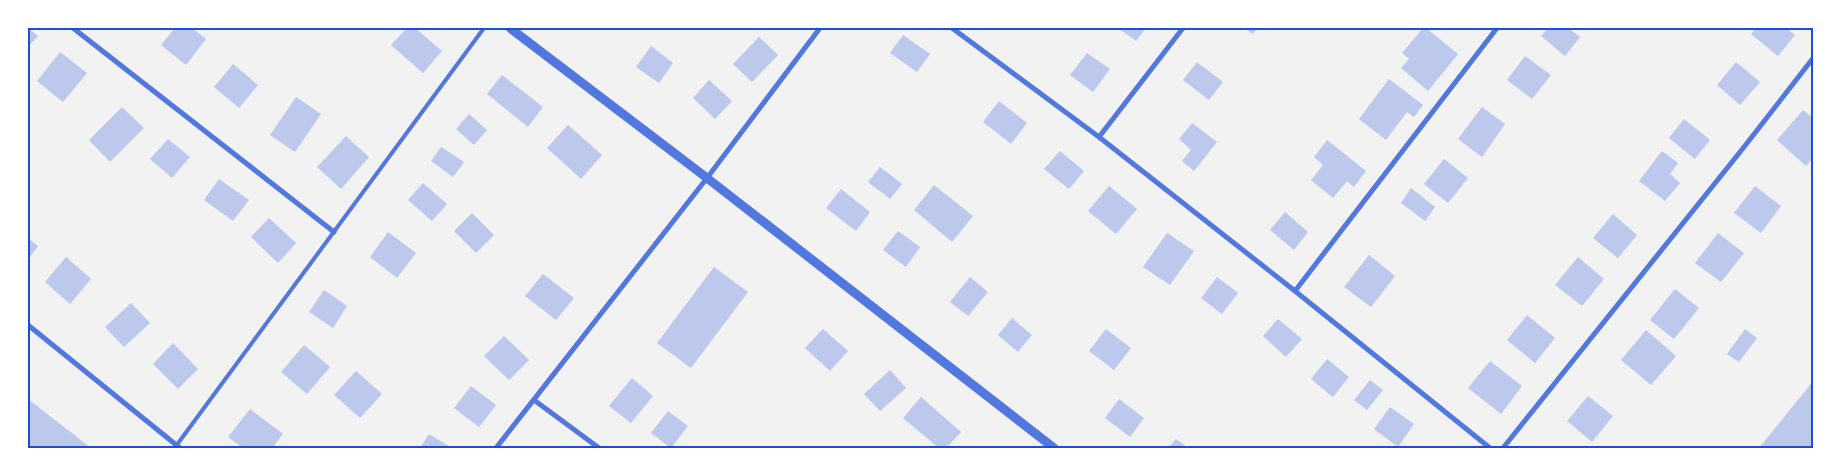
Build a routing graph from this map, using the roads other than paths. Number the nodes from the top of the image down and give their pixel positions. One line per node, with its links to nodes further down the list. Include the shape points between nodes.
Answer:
1 (73, 28): 11 (street)
2 (484, 28): 11 (lane)
3 (510, 28): 10 (street)
4 (820, 28): 10 (street)
5 (952, 28): 9 (street)
6 (1183, 28): 9 (street)
7 (1497, 28): 12 (street)
8 (1814, 57): 20 (street)
9 (1099, 137): 12 (street)
10 (707, 178): 14 (street); 18 (street)
11 (334, 232): 15 (lane)
12 (1296, 291): 19 (street)
13 (28, 325): 15 (street)
14 (534, 400): 16 (street); 17 (street)
15 (178, 447)
16 (496, 448)
17 (599, 448)
18 (1054, 448)
19 (1490, 448)
20 (1503, 448)

